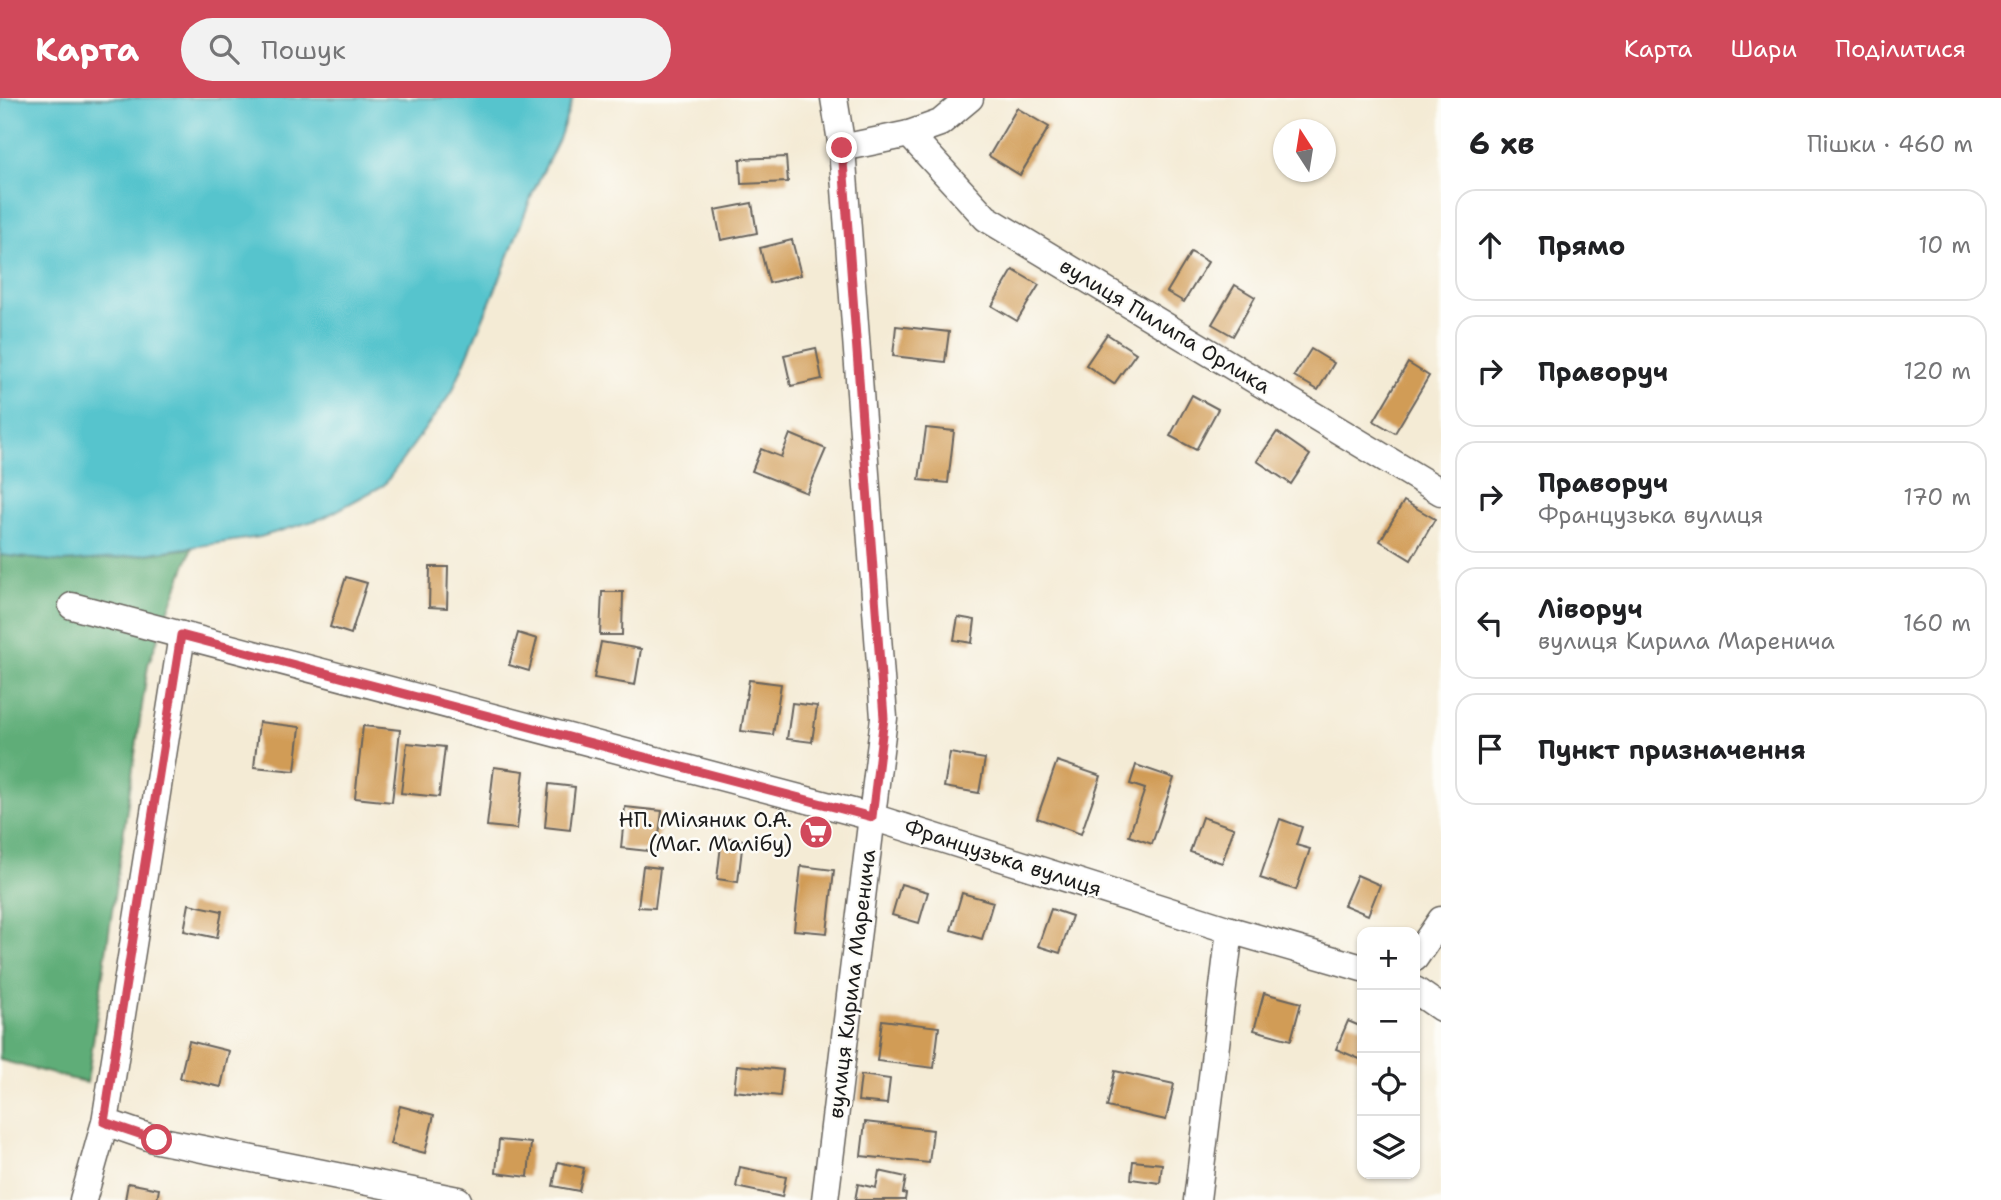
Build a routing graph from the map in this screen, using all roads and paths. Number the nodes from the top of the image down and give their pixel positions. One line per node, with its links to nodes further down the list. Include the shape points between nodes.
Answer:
1 (834, 98): 4 (street, вулиця Кирила Маренича)
2 (970, 98): 3 (street, via 940,123)
3 (909, 134): 4 (street); 5 (street, вулиця Пилипа Орлика, via 986,218)
4 (842, 148): 8 (street, вулиця Кирила Маренича, via 884,718)
5 (1441, 492)
6 (72, 606): 7 (street, Французька вулиця)
7 (181, 635): 8 (street, Французька вулиця); 15 (street)
8 (872, 817): 10 (street, Французька вулиця); 18 (street, вулиця Кирила Маренича)
9 (1441, 920): 11 (street)
10 (1230, 930): 12 (street, Французька вулиця); 19 (street)
11 (1420, 951)
12 (1357, 967)
13 (1420, 994): 14 (street)
14 (1441, 1009)
15 (104, 1122): 16 (street); 17 (street, via 157,1140)
16 (83, 1200)
17 (458, 1200)
18 (825, 1200)
19 (1197, 1200)

